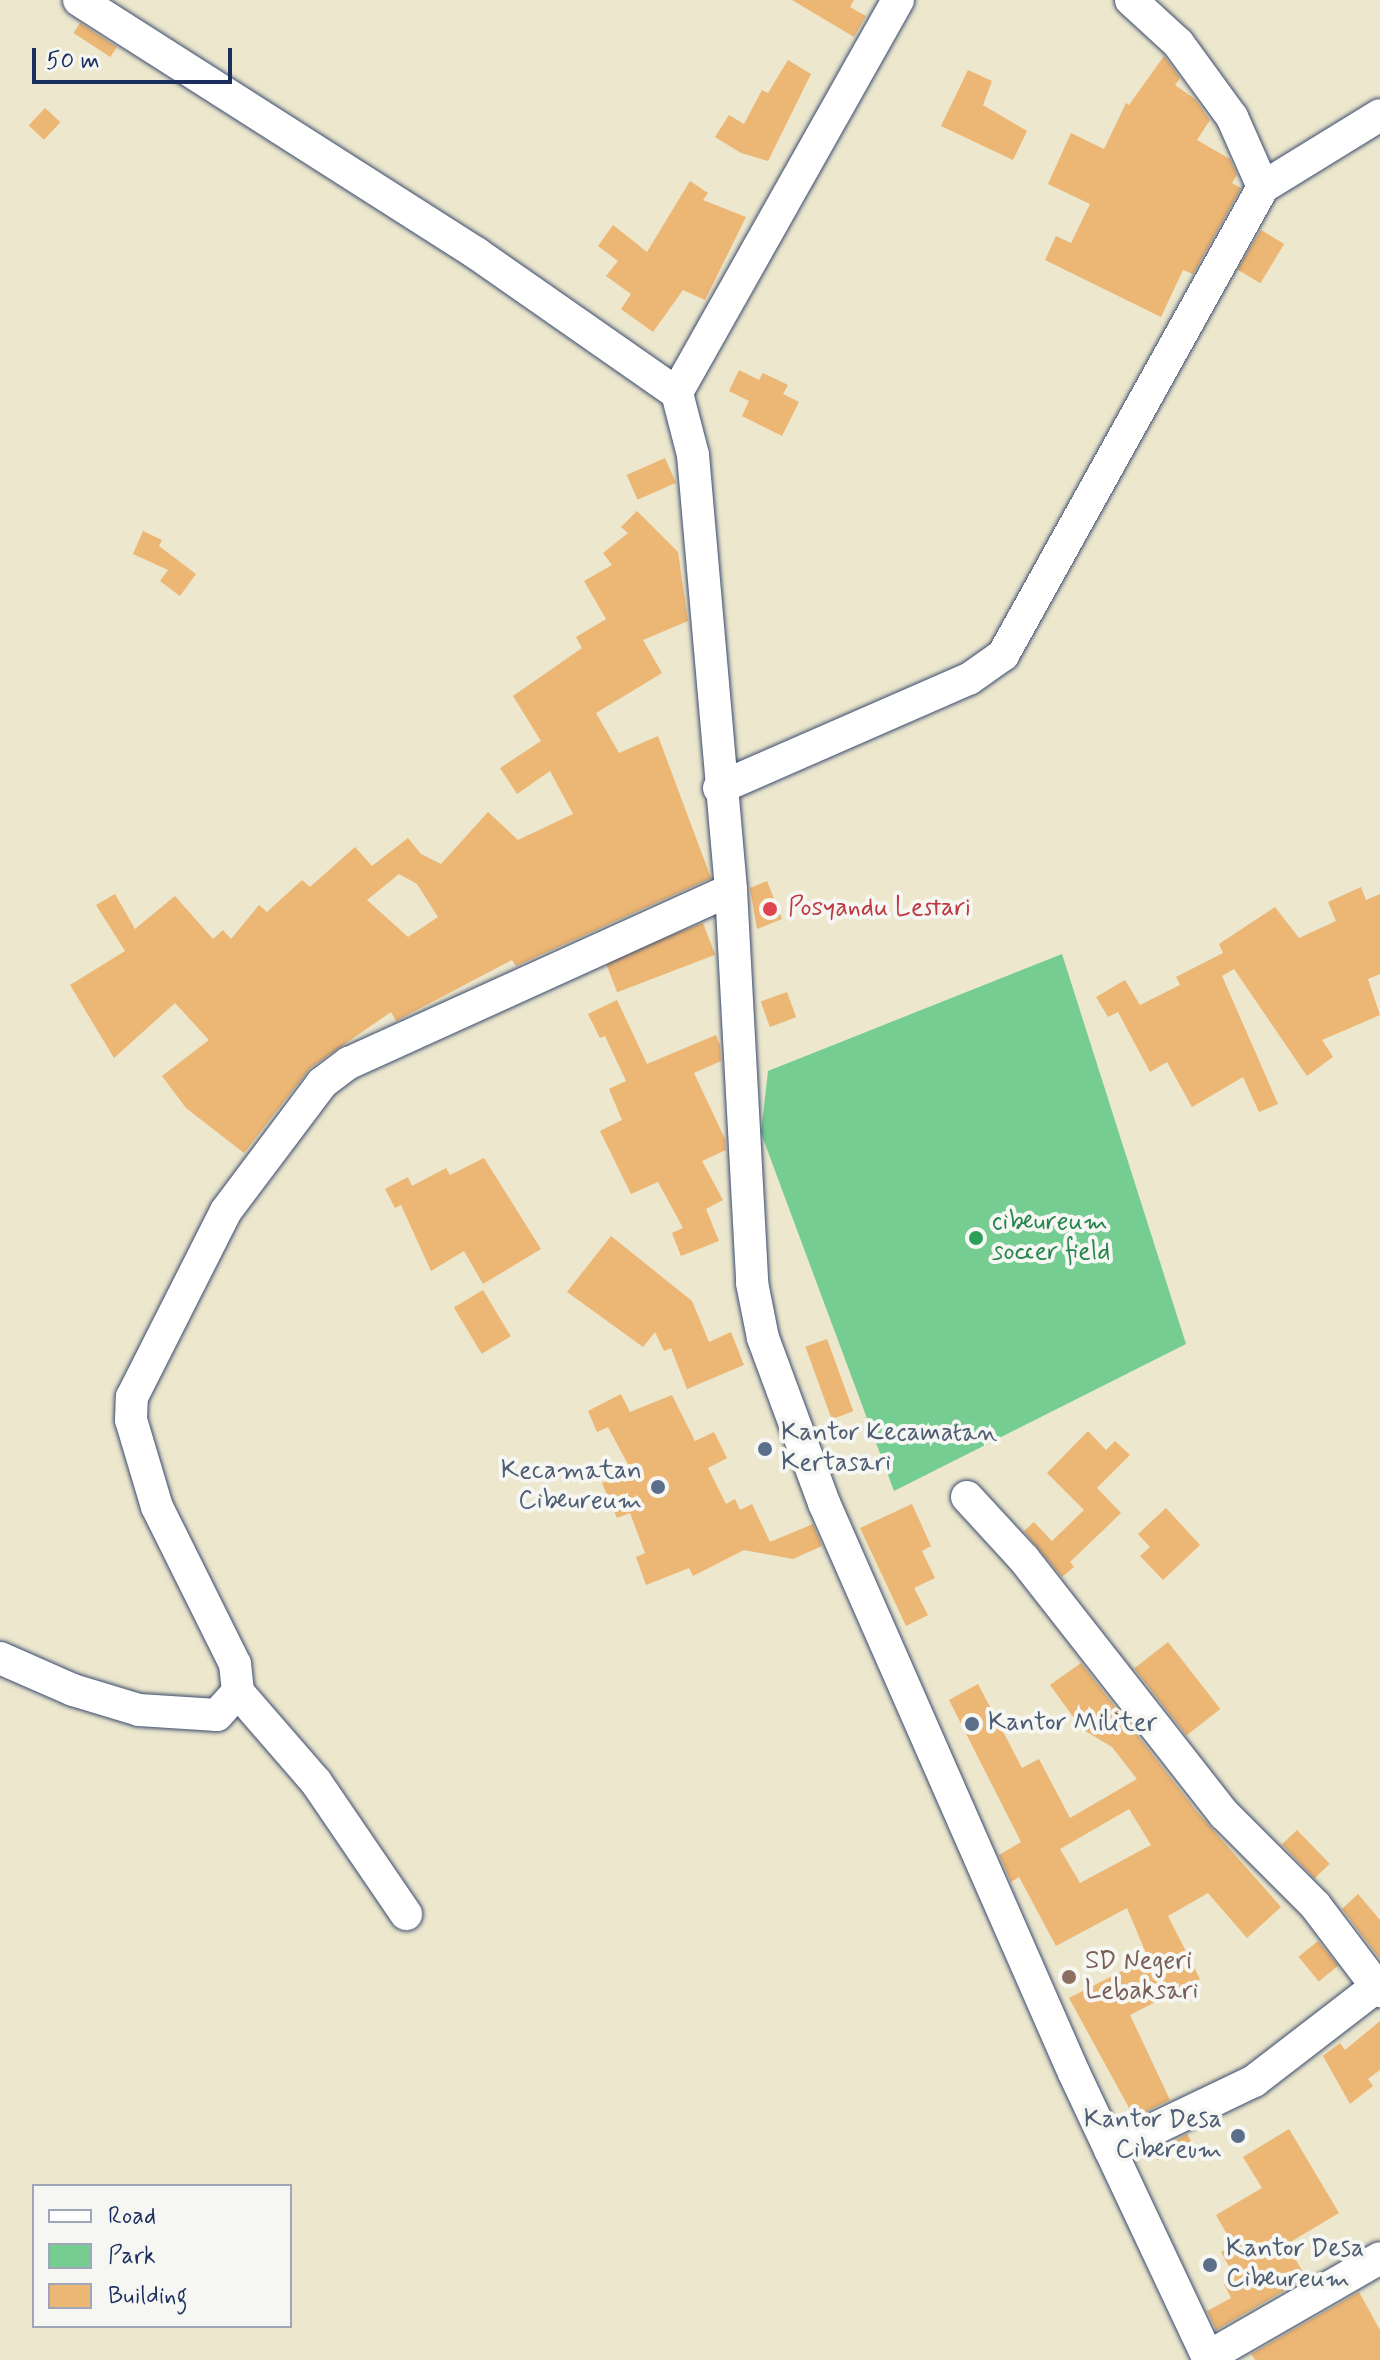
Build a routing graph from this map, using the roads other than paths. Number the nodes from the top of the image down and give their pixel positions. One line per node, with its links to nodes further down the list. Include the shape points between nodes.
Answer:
1 (79, 0): 6 (street, via 476,253)
2 (898, 0): 6 (street)
3 (1131, 0): 5 (street, via 1178,43 1232,117)
4 (1380, 115): 5 (street)
5 (1263, 187): 7 (street, via 1003,655 969,679)
6 (677, 393): 7 (street, via 693,455)
7 (719, 788): 8 (street)
8 (731, 890): 11 (street, via 349,1063 322,1083 226,1211 132,1397 131,1420 157,1507 235,1664); 14 (street, via 752,1283 763,1338 835,1529)
9 (967, 1497): 13 (street, via 1024,1559 1225,1815 1315,1905)
10 (0, 1658): 11 (street, via 73,1690 168,1716 217,1715)
11 (238, 1692): 12 (street, via 316,1782)
12 (406, 1914)
13 (1379, 1987): 14 (street, via 1254,2081)
14 (1110, 2150): 16 (street)
15 (1380, 2258): 16 (street)
16 (1209, 2359)

